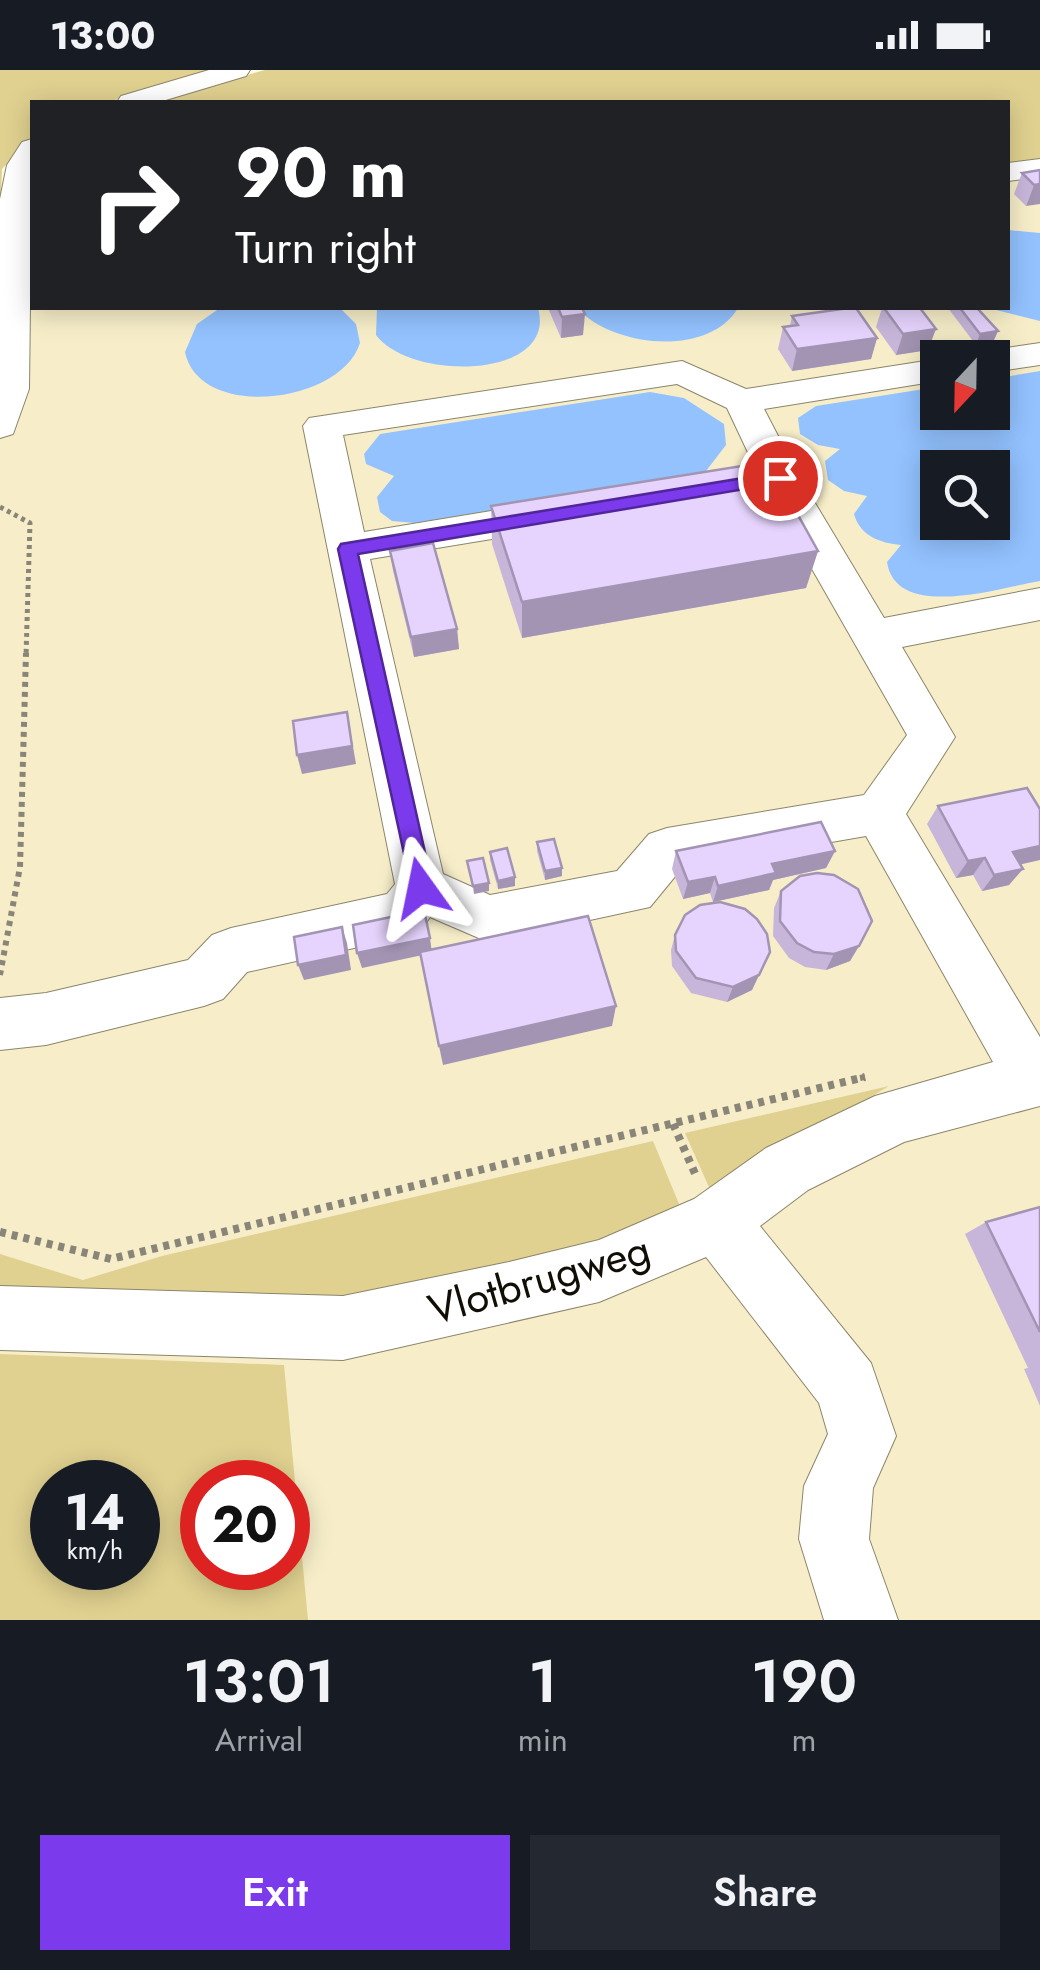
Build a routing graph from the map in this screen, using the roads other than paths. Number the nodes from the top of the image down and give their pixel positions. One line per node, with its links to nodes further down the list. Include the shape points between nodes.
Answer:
1 (237, 70): 2 (street)
2 (137, 100)
3 (30, 150): 6 (street, via 14,168)
4 (1040, 168): 5 (street)
5 (1010, 172)
6 (20, 300): 11 (street, via 11,390)
7 (1040, 354): 8 (street)
8 (1010, 358)
9 (920, 373): 10 (street)
10 (742, 401): 13 (street, via 682,372 322,426); 15 (street, via 760,481)
11 (0, 426)
12 (603, 507): 13 (street)
13 (347, 549): 17 (street)
14 (1040, 604): 15 (street)
15 (876, 636): 16 (street, via 932,737)
16 (879, 813): 17 (street, via 667,848 632,891 488,918); 19 (street)
17 (421, 888): 18 (street, via 403,914 231,952 204,981)
18 (23, 1022)
19 (1037, 1079): 20 (street, Vlotbrugweg, via 896,1116 787,1169)
20 (716, 1221): 21 (street, Vlotbrugweg, via 599,1271 343,1328); 22 (street, via 848,1386 862,1436 839,1486 834,1540)
21 (0, 1318)
22 (861, 1620)

